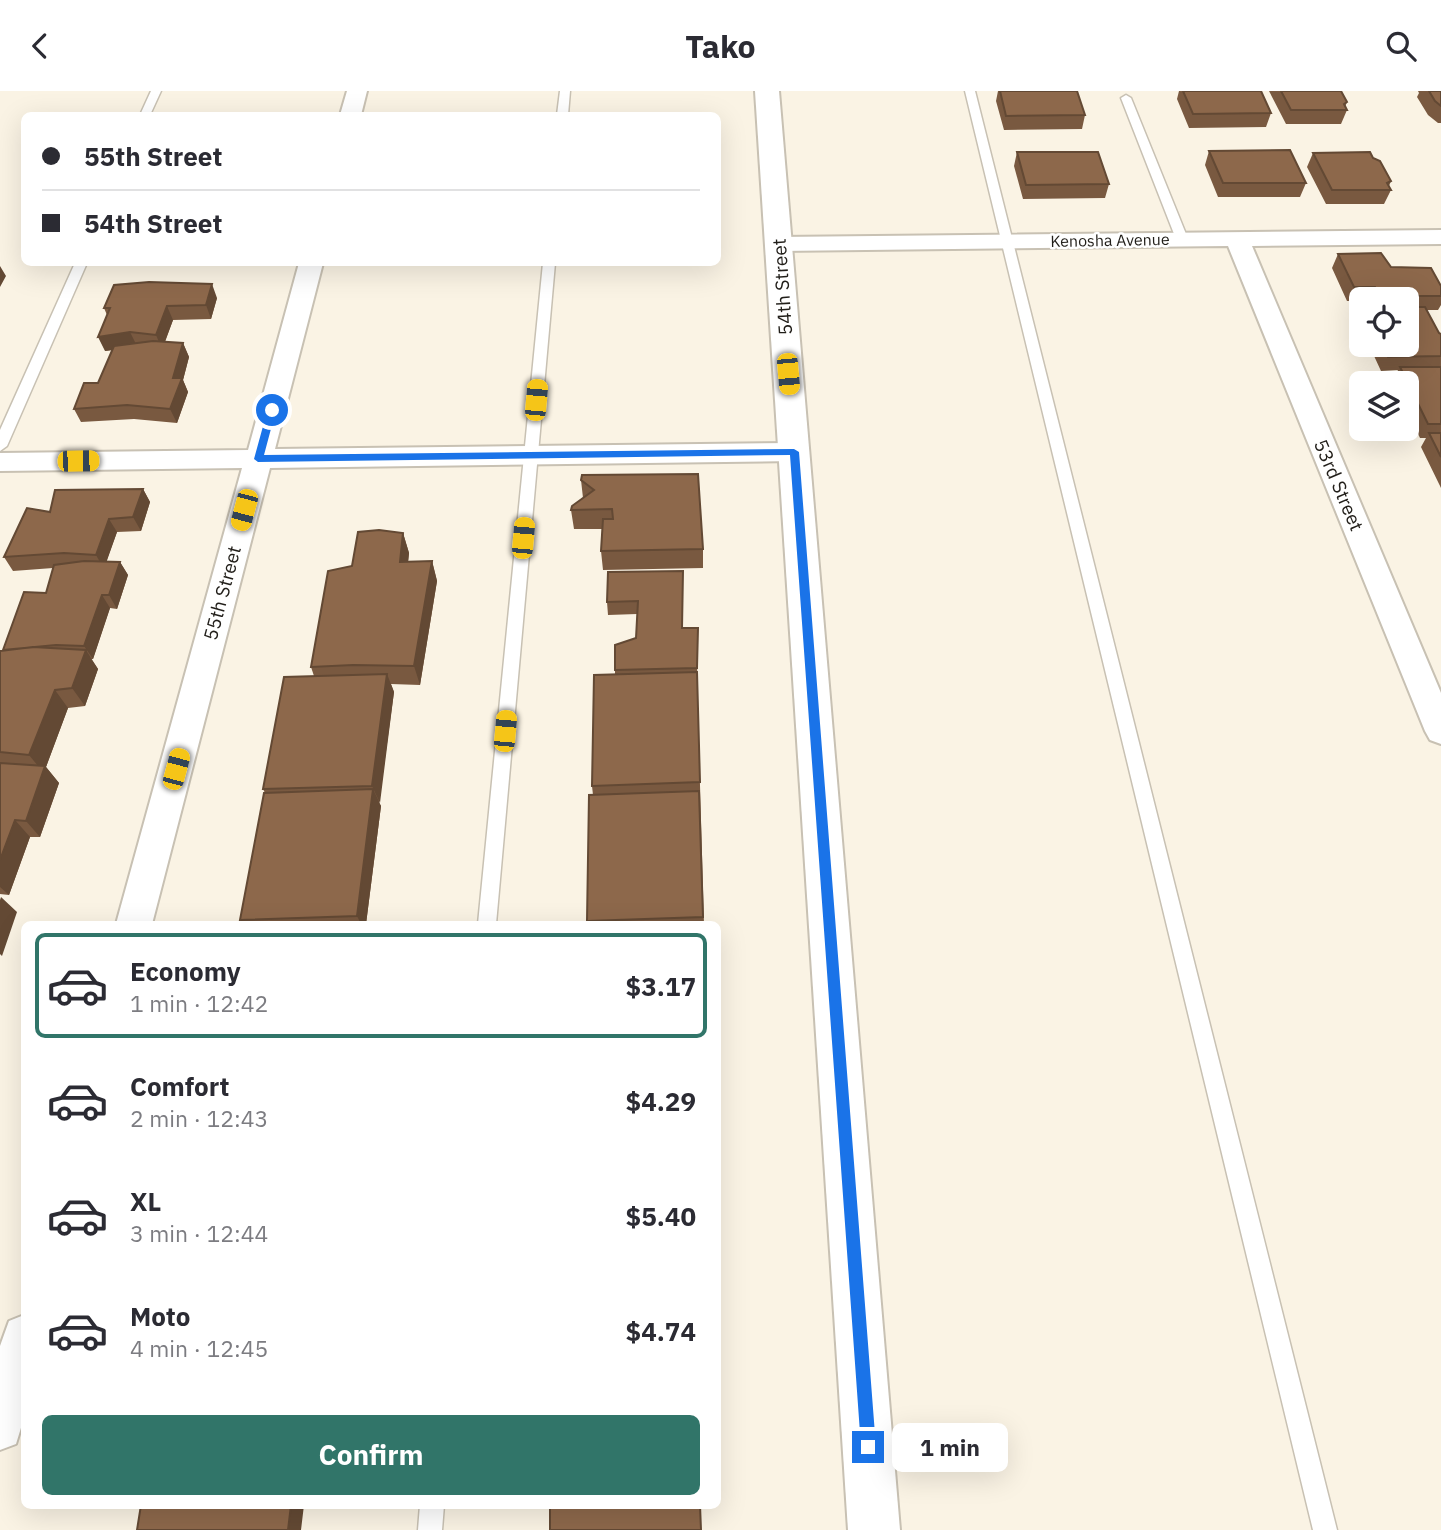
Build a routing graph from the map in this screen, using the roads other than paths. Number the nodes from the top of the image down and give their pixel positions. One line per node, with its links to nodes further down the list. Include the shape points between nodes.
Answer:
1 (156, 91): 7 (lane)
2 (357, 91): 8 (street)
3 (565, 91): 9 (lane)
4 (768, 91): 14 (street, 54th Street)
5 (970, 91): 13 (lane)
6 (1126, 98): 11 (lane)
7 (146, 112)
8 (352, 112)
9 (563, 112)
10 (1441, 237): 12 (street, Kenosha Avenue)
11 (1182, 239): 12 (street, Kenosha Avenue); 13 (street, Kenosha Avenue)
12 (1237, 239): 23 (street, 53rd Street)
13 (1006, 241): 14 (street, Kenosha Avenue); 31 (lane)
14 (779, 244): 19 (street, 54th Street)
15 (80, 266): 18 (lane)
16 (310, 266): 21 (street, 55th Street)
17 (549, 266): 20 (lane)
18 (0, 446)
19 (794, 452): 20 (street); 30 (street, 54th Street)
20 (531, 455): 21 (street); 25 (lane)
21 (258, 459): 22 (street); 24 (street, 55th Street)
22 (0, 462)
23 (1441, 731)
24 (135, 921)
25 (487, 921)
26 (21, 1348): 27 (street)
27 (0, 1428)
28 (432, 1509): 29 (lane)
29 (430, 1530)
30 (874, 1530)
31 (1325, 1530)

